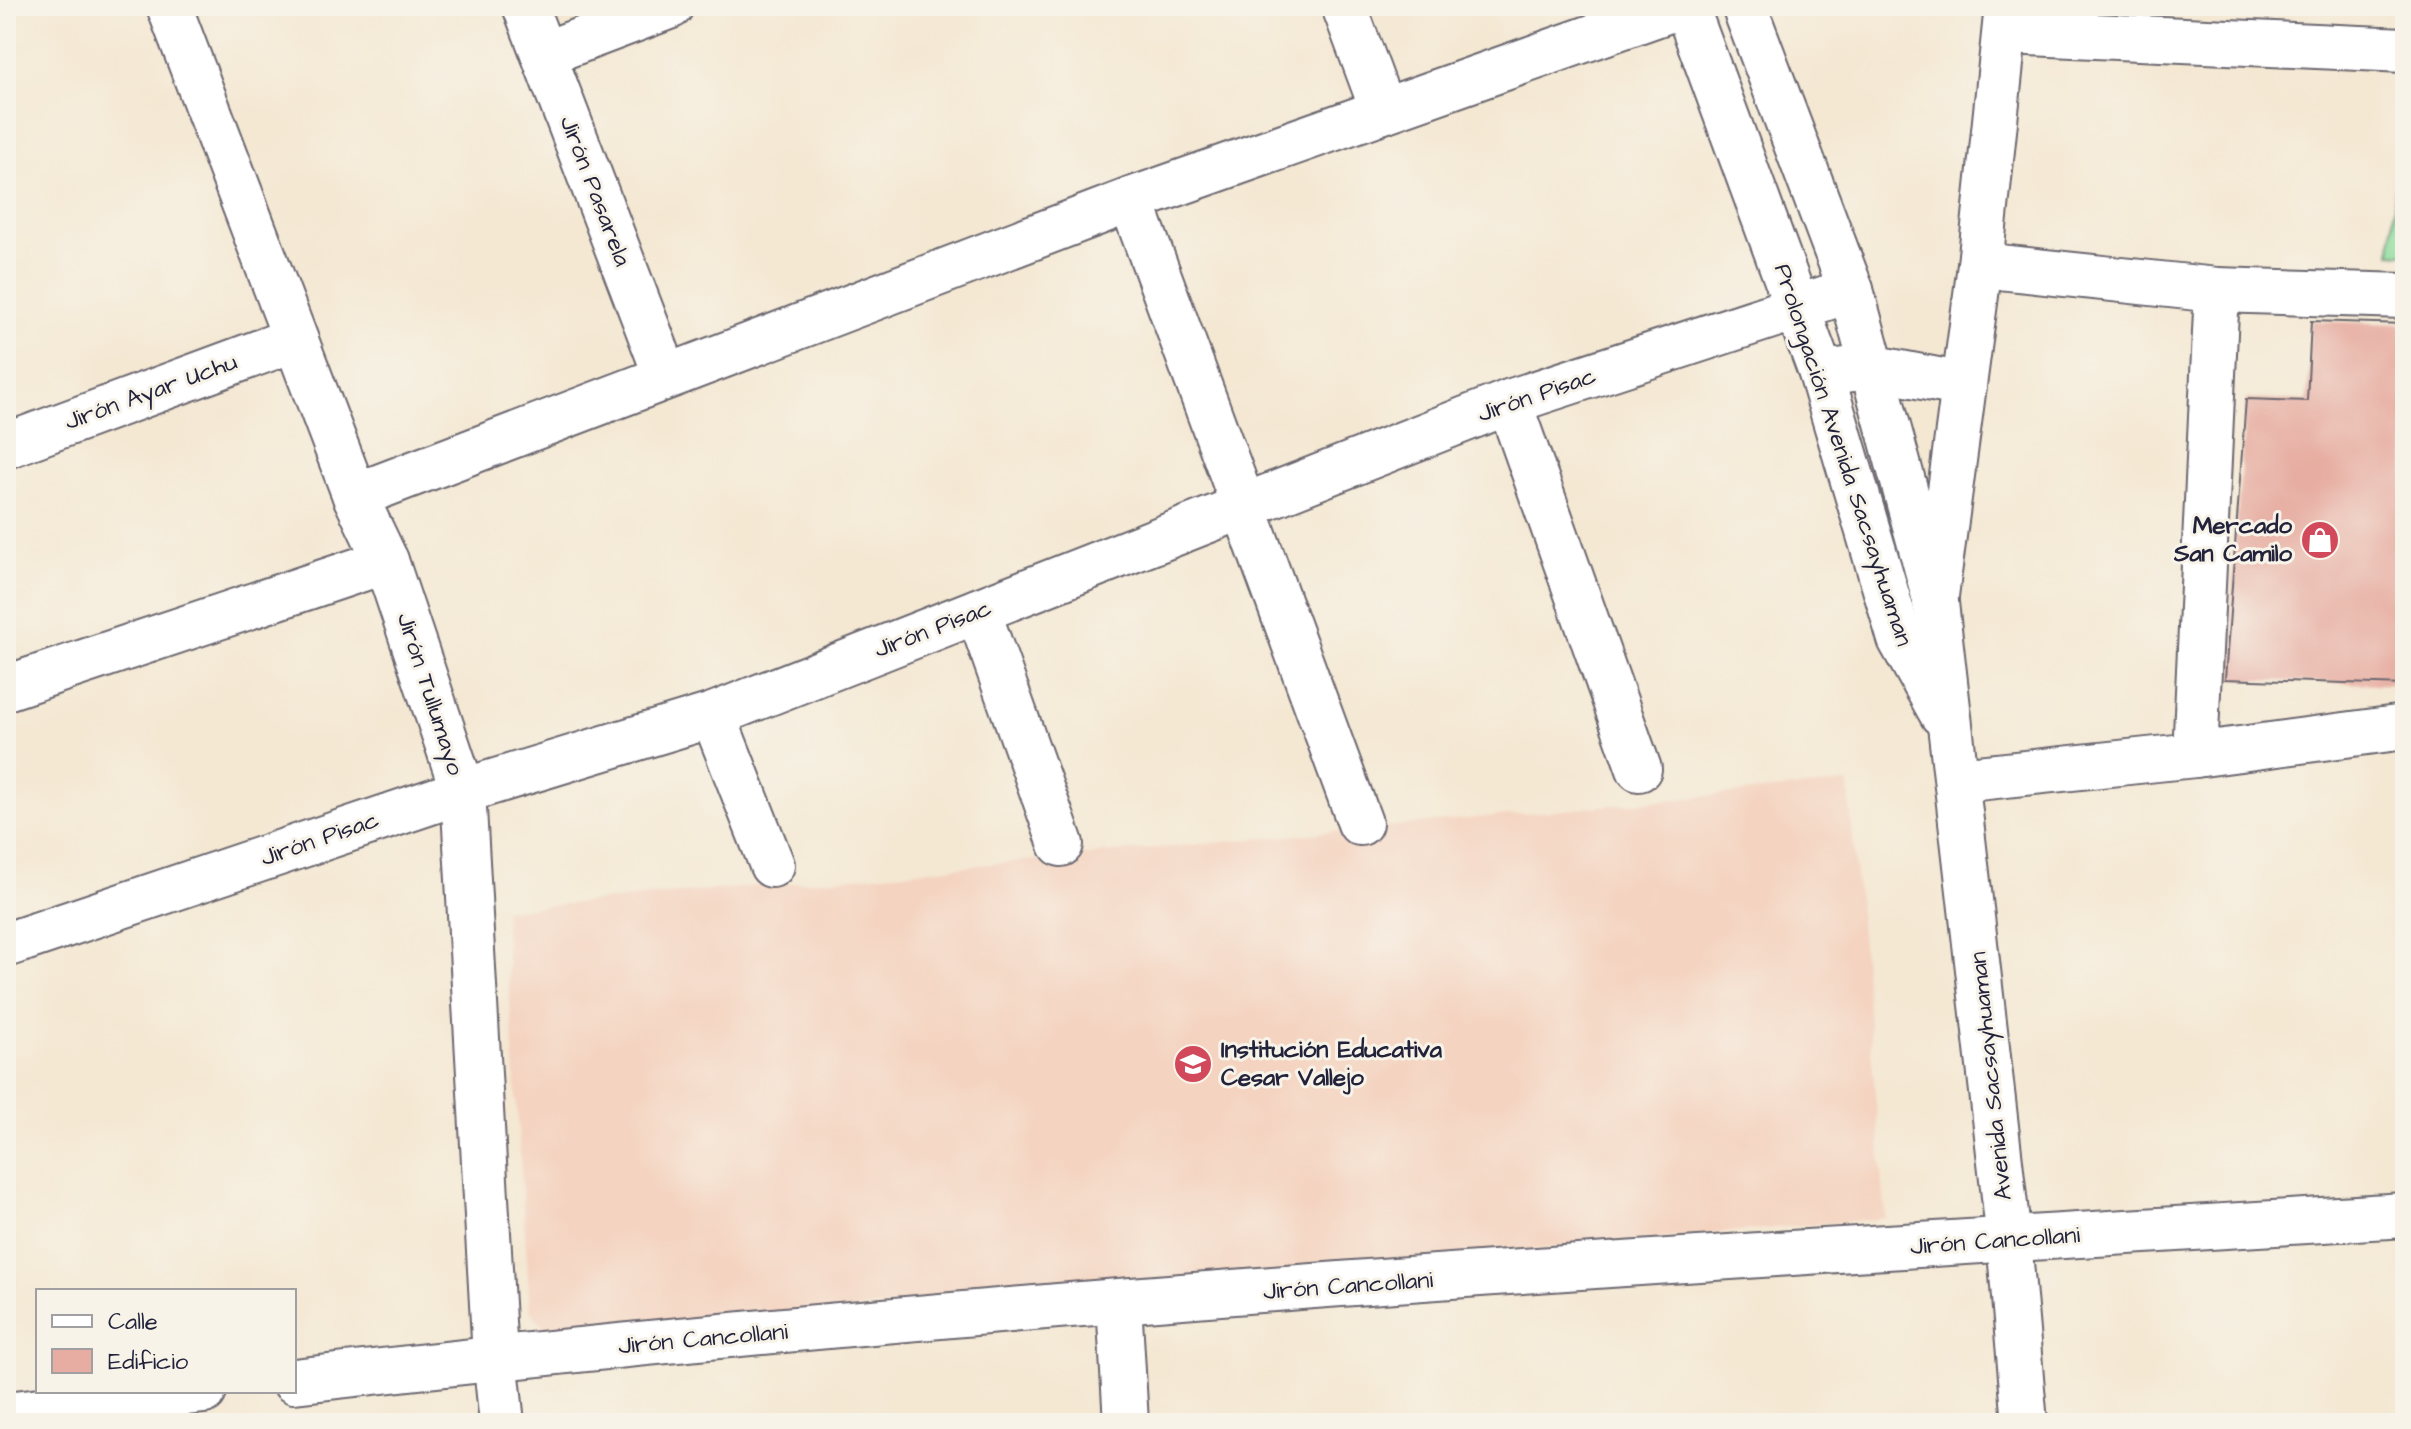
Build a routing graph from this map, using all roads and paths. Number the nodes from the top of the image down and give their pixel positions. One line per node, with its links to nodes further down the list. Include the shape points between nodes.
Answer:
1 (169, 6): 17 (street, Jirón Tullumayo)
2 (525, 6): 9 (street, Jirón Pasarela)
3 (671, 6): 9 (street)
4 (1344, 6): 10 (street)
5 (1683, 6): 10 (street); 16 (street, Prolongación Avenida Sacsayhuaman)
6 (1744, 6): 13 (street, Prolongación Avenida Sacsayhuaman)
7 (2007, 19): 8 (street); 12 (street)
8 (2405, 50)
9 (544, 54): 20 (street, Jirón Pasarela)
10 (1383, 111): 11 (street)
11 (1131, 200): 20 (street); 25 (street)
12 (1980, 265): 14 (street); 21 (street)
13 (1851, 290): 16 (street, Jirón Pisac); 18 (street, Prolongación Avenida Sacsayhuaman)
14 (2217, 290): 15 (street); 34 (street)
15 (2405, 296)
16 (1797, 308): 19 (street, Prolongación Avenida Sacsayhuaman); 22 (street, Jirón Pisac)
17 (295, 339): 23 (street, Jirón Ayar Uchu); 24 (street, Jirón Tullumayo)
18 (1870, 367): 19 (street); 21 (street); 27 (street, Prolongación Avenida Sacsayhuaman)
19 (1821, 373): 29 (street, Prolongación Avenida Sacsayhuaman)
20 (666, 376): 24 (street)
21 (1964, 385): 27 (street)
22 (1509, 402): 25 (street, Jirón Pisac); 35 (street)
23 (6, 446)
24 (355, 496): 26 (street, Jirón Tullumayo)
25 (1243, 507): 28 (street, Jirón Pisac); 38 (street)
26 (386, 561): 30 (street); 37 (street, Jirón Tullumayo)
27 (1936, 603): 29 (street); 33 (street, Prolongación Avenida Sacsayhuaman)
28 (978, 611): 31 (street, Jirón Pisac); 39 (street)
29 (1900, 639): 33 (street, Prolongación Avenida Sacsayhuaman)
30 (6, 688)
31 (713, 715): 37 (street, Jirón Pisac); 40 (street)
32 (2405, 727): 34 (street)
33 (1951, 730): 36 (street, Avenida Sacsayhuaman)
34 (2195, 755): 36 (street)
35 (1639, 769)
36 (1958, 780): 43 (street, Avenida Sacsayhuaman)
37 (463, 791): 41 (street, Jirón Pisac); 45 (street, Jirón Tullumayo)
38 (1360, 823)
39 (1061, 844)
40 (772, 865)
41 (6, 945)
42 (2405, 1215): 43 (street, Jirón Cancollani)
43 (2009, 1240): 44 (street, Jirón Cancollani); 51 (street, Avenida Sacsayhuaman)
44 (1119, 1302): 45 (street, Jirón Cancollani); 50 (street)
45 (495, 1357): 46 (street, Jirón Cancollani); 49 (street, Jirón Tullumayo)
46 (296, 1381)
47 (187, 1393): 48 (street)
48 (6, 1414)
49 (502, 1423)
50 (1126, 1423)
51 (2025, 1423)

